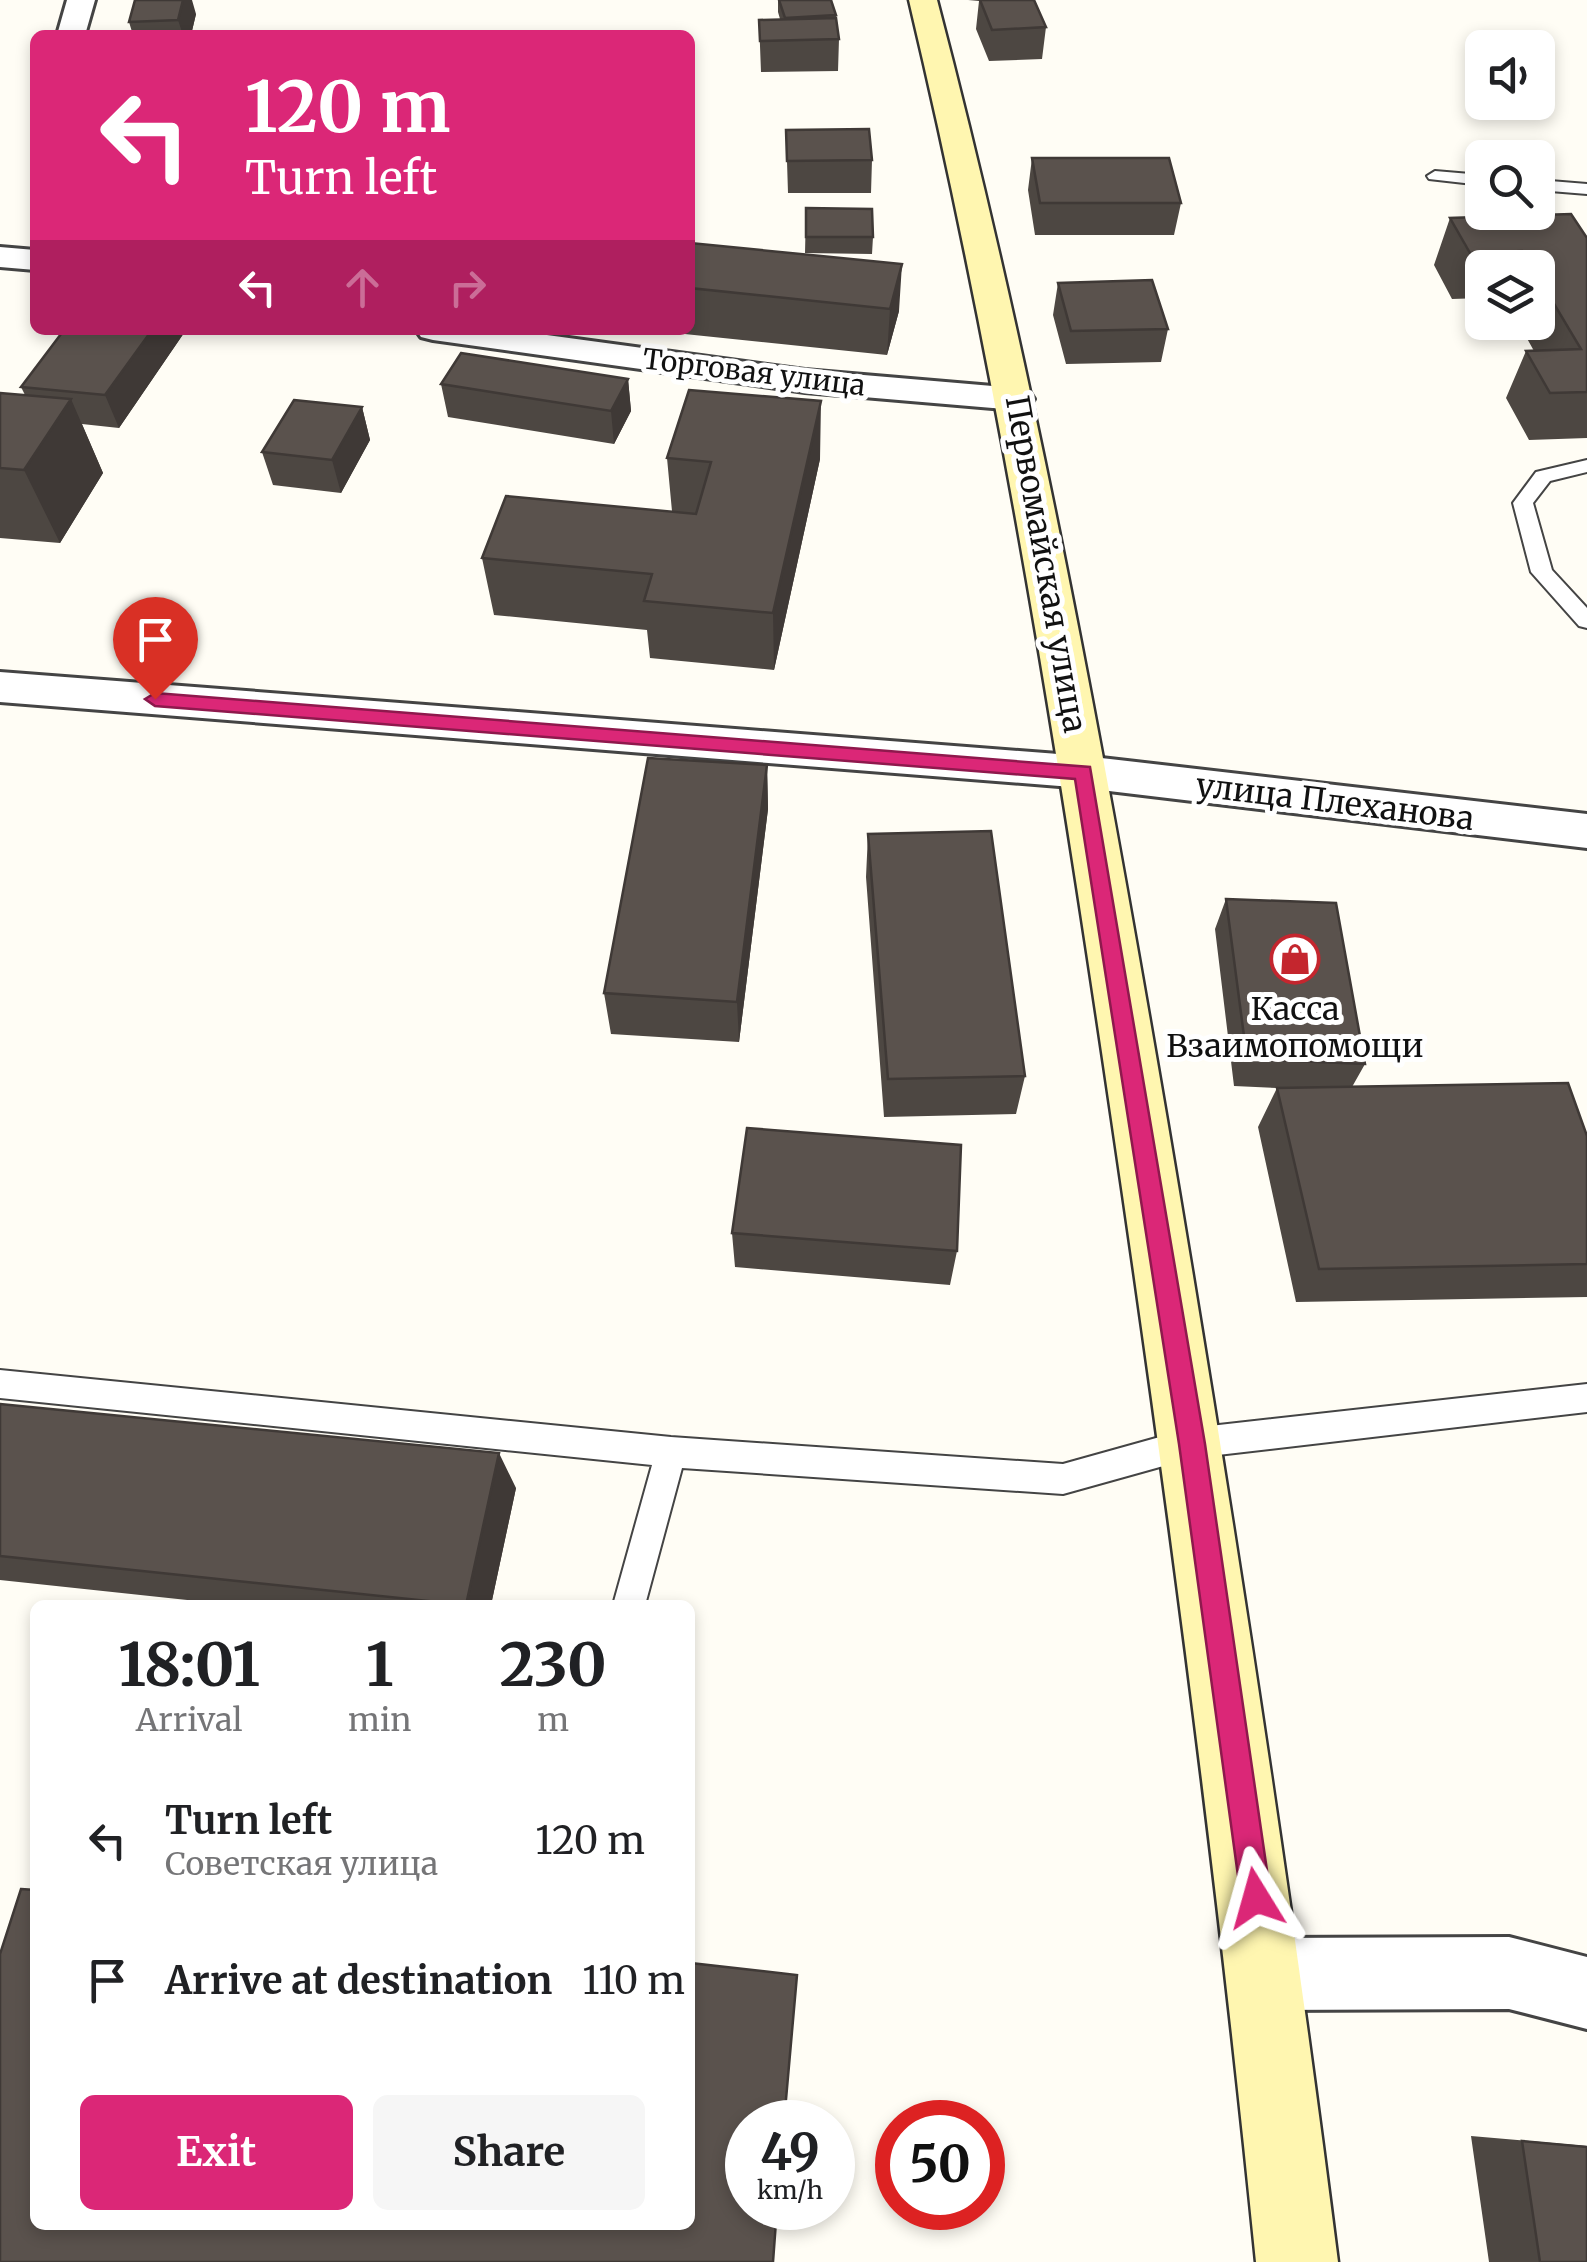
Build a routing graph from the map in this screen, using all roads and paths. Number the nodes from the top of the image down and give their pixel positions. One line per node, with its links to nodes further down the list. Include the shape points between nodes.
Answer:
1 (80, 0): 3 (street)
2 (923, 0): 11 (main road, Первомайская улица)
3 (72, 30)
4 (1435, 176): 5 (lane)
5 (1465, 179)
6 (1555, 187): 7 (lane)
7 (1587, 190)
8 (0, 257): 9 (street)
9 (30, 260)
10 (469, 335): 11 (street, Торговая улица, via 805,381)
11 (1016, 399): 15 (main road, Первомайская улица)
12 (1587, 466): 13 (lane, via 1543,476 1523,504 1542,572)
13 (1587, 621)
14 (0, 687): 15 (street, улица Плеханова)
15 (1084, 772): 16 (street, улица Плеханова); 19 (main road, Первомайская улица)
16 (1587, 831)
17 (0, 1384): 20 (lane)
18 (1587, 1398): 19 (lane)
19 (1192, 1444): 20 (lane, via 1063,1479); 22 (main road, Первомайская улица)
20 (671, 1452): 21 (lane)
21 (629, 1600)
22 (1266, 1974): 23 (street, via 1509,1973); 24 (main road, Первомайская улица)
23 (1587, 1993)
24 (1298, 2262)

